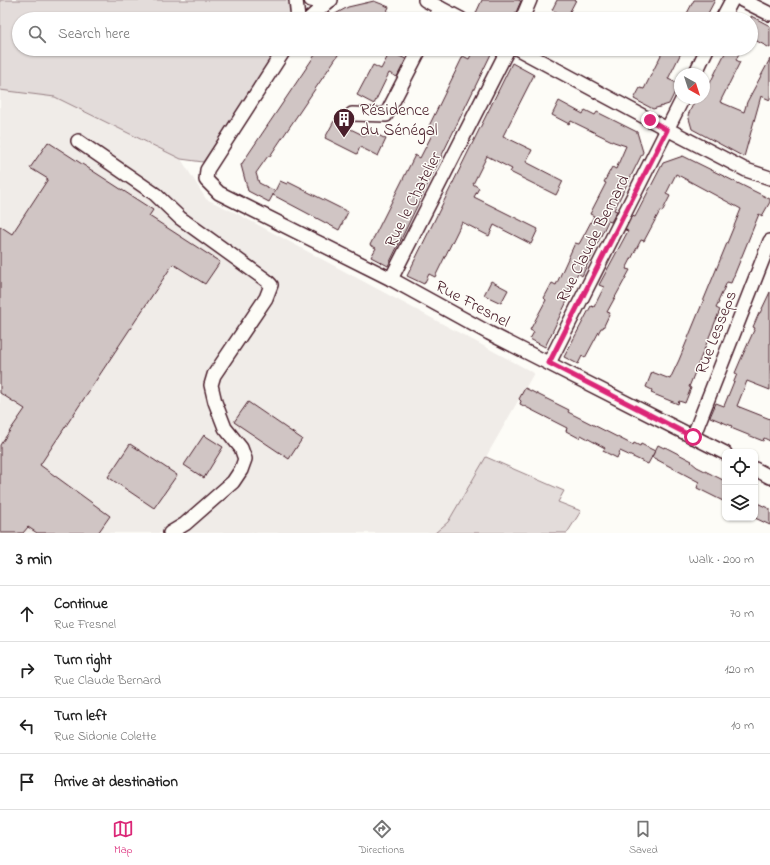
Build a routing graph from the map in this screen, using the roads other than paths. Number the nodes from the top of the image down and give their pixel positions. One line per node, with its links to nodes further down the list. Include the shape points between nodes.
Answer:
1 (296, 0): 8 (street)
2 (311, 0): 3 (street)
3 (330, 0): 9 (street)
4 (425, 0): 10 (street)
5 (530, 0): 11 (street)
6 (732, 0): 12 (street)
7 (742, 0): 13 (street)
8 (297, 12)
9 (317, 12)
10 (436, 12)
11 (525, 12)
12 (726, 12)
13 (770, 14)
14 (281, 56): 26 (street, Rue Fresnel, via 207,170 206,180 219,193)
15 (416, 56): 21 (street, via 386,115)
16 (504, 56): 26 (street, Rue le Chatelier)
17 (531, 56): 22 (street)
18 (704, 56): 19 (street)
19 (698, 68)
20 (680, 104): 22 (street, Rue Claude Bernard)
21 (352, 114)
22 (667, 130): 24 (street, via 746,170); 27 (street, Rue Claude Bernard)
23 (78, 141): 32 (street, via 155,194 180,218 271,286 266,298 214,375 211,385 225,428 241,448 245,459 241,470 233,482 185,524)
24 (770, 178)
25 (770, 241): 28 (street, Rue Lesseps)
26 (391, 280): 27 (street, Rue Fresnel)
27 (549, 363): 28 (street, Rue Fresnel)
28 (693, 437): 29 (street, Rue Fresnel)
29 (722, 452)
30 (758, 471): 31 (street)
31 (770, 477)
32 (170, 533)

